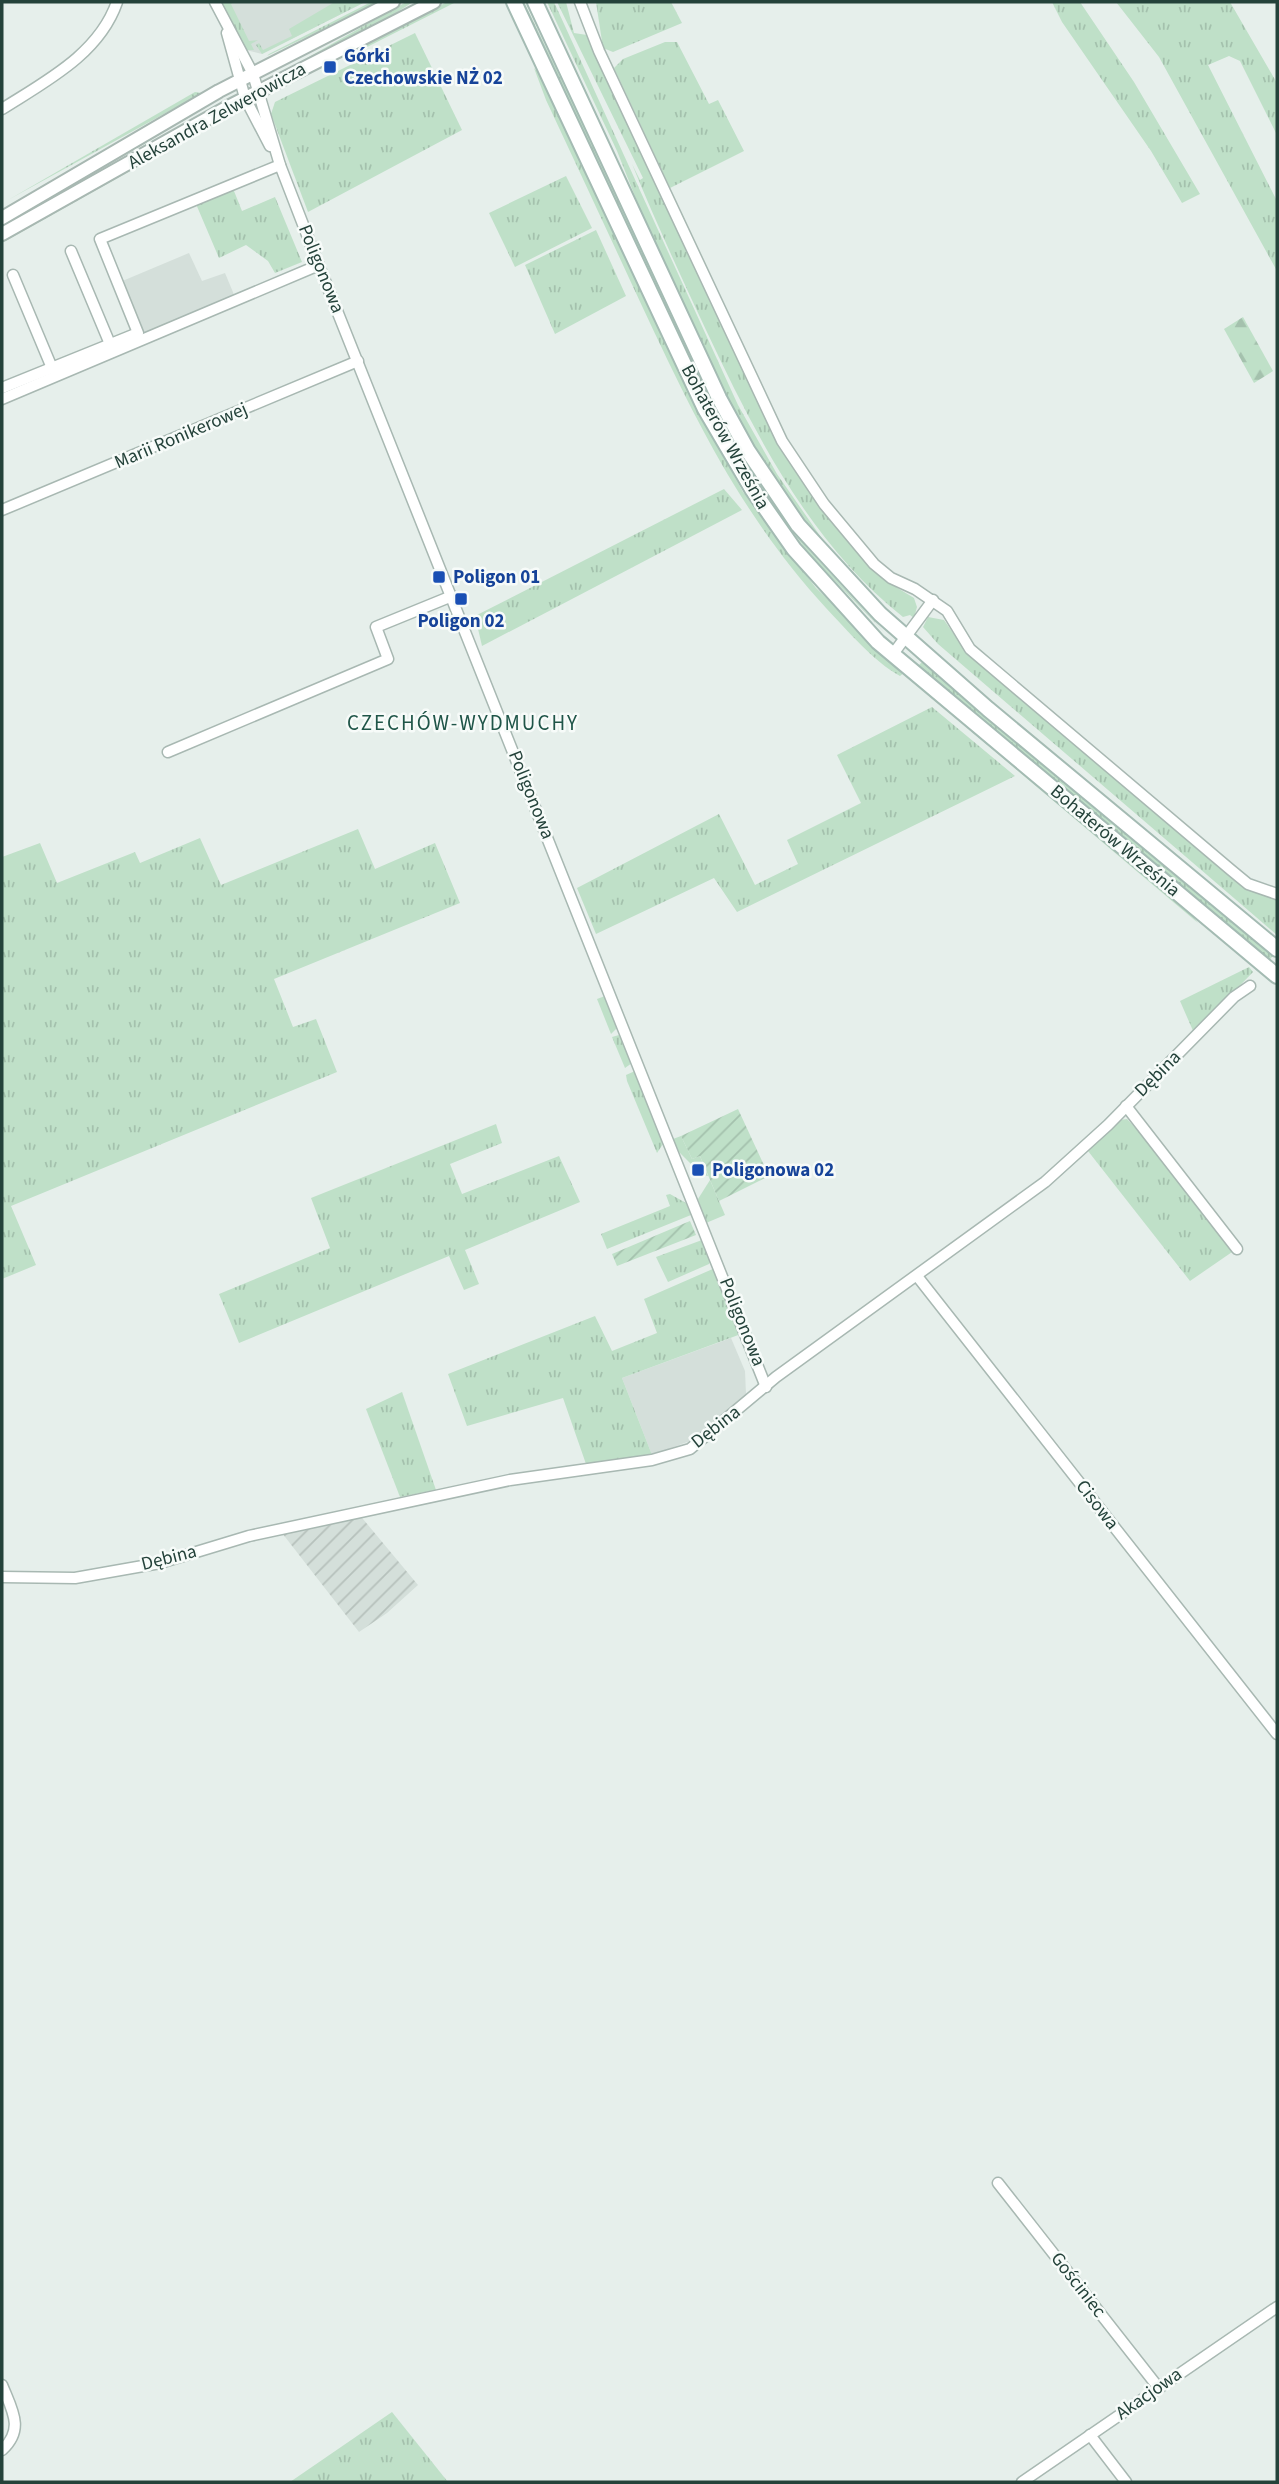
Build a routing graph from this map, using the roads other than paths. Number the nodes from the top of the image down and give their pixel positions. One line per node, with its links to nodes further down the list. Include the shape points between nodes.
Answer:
1 (117, 2): 13 (street, via 89,48)
2 (215, 2): 8 (street, Poligonowa)
3 (393, 2): 9 (street, Aleksandra Zelwerowicza)
4 (434, 2): 11 (street, Aleksandra Zelwerowicza)
5 (514, 2): 29 (main road, Bohaterów Września, via 728,451 794,549)
6 (535, 2): 28 (main road, Bohaterów Września, via 748,451 823,555)
7 (580, 2): 27 (street, via 782,442 824,504 874,564)
8 (226, 27): 9 (street, Poligonowa); 10 (street, Poligonowa)
9 (253, 74): 10 (street, Aleksandra Zelwerowicza); 11 (street, Poligonowa)
10 (239, 80): 12 (street, Poligonowa); 15 (street, Aleksandra Zelwerowicza)
11 (259, 91): 12 (street, Aleksandra Zelwerowicza); 14 (street, Poligonowa)
12 (245, 98): 14 (street, Poligonowa); 16 (street, Aleksandra Zelwerowicza)
13 (2, 109)
14 (280, 165): 18 (street, Poligonowa); 20 (street, via 100,239 138,332)
15 (2, 218)
16 (2, 234)
17 (71, 251): 20 (street)
18 (319, 265): 21 (street, Poligonowa); 24 (street)
19 (13, 275): 22 (street)
20 (110, 344): 22 (street)
21 (359, 361): 25 (street, Marii Ronikerowej); 26 (street, Poligonowa)
22 (52, 368): 23 (street)
23 (2, 388)
24 (2, 399)
25 (2, 510)
26 (452, 596): 30 (street, via 376,627 388,659); 38 (street, Poligonowa)
27 (933, 600): 28 (street); 31 (street, via 947,611 970,649 1248,884)
28 (906, 639): 29 (street); 32 (main road, Bohaterów Września)
29 (893, 654): 33 (main road, Bohaterów Września)
30 (167, 752)
31 (1277, 894)
32 (1277, 949)
33 (1277, 976)
34 (1250, 986): 35 (street, Dębina, via 1228,1002)
35 (1126, 1106): 36 (street); 37 (street, Dębina, via 1045,1182)
36 (1237, 1249)
37 (917, 1276): 39 (street, Dębina); 42 (street, Cisowa)
38 (761, 1370): 39 (street); 40 (street, Poligonowa)
39 (776, 1377): 40 (street, Dębina)
40 (766, 1387): 41 (street, Dębina, via 702,1441 667,1458 499,1482 249,1536 160,1563 75,1578)
41 (2, 1577)
42 (1277, 1734)
43 (998, 2183): 46 (street, Gościniec)
44 (1277, 2307): 46 (street, Akacjowa)
45 (2, 2385): 48 (street, via 17,2423 12,2441)
46 (1158, 2387): 47 (street, Akacjowa)
47 (1090, 2435): 49 (street, Akacjowa); 50 (street)
48 (2, 2450)
49 (1022, 2482)
50 (1126, 2482)

